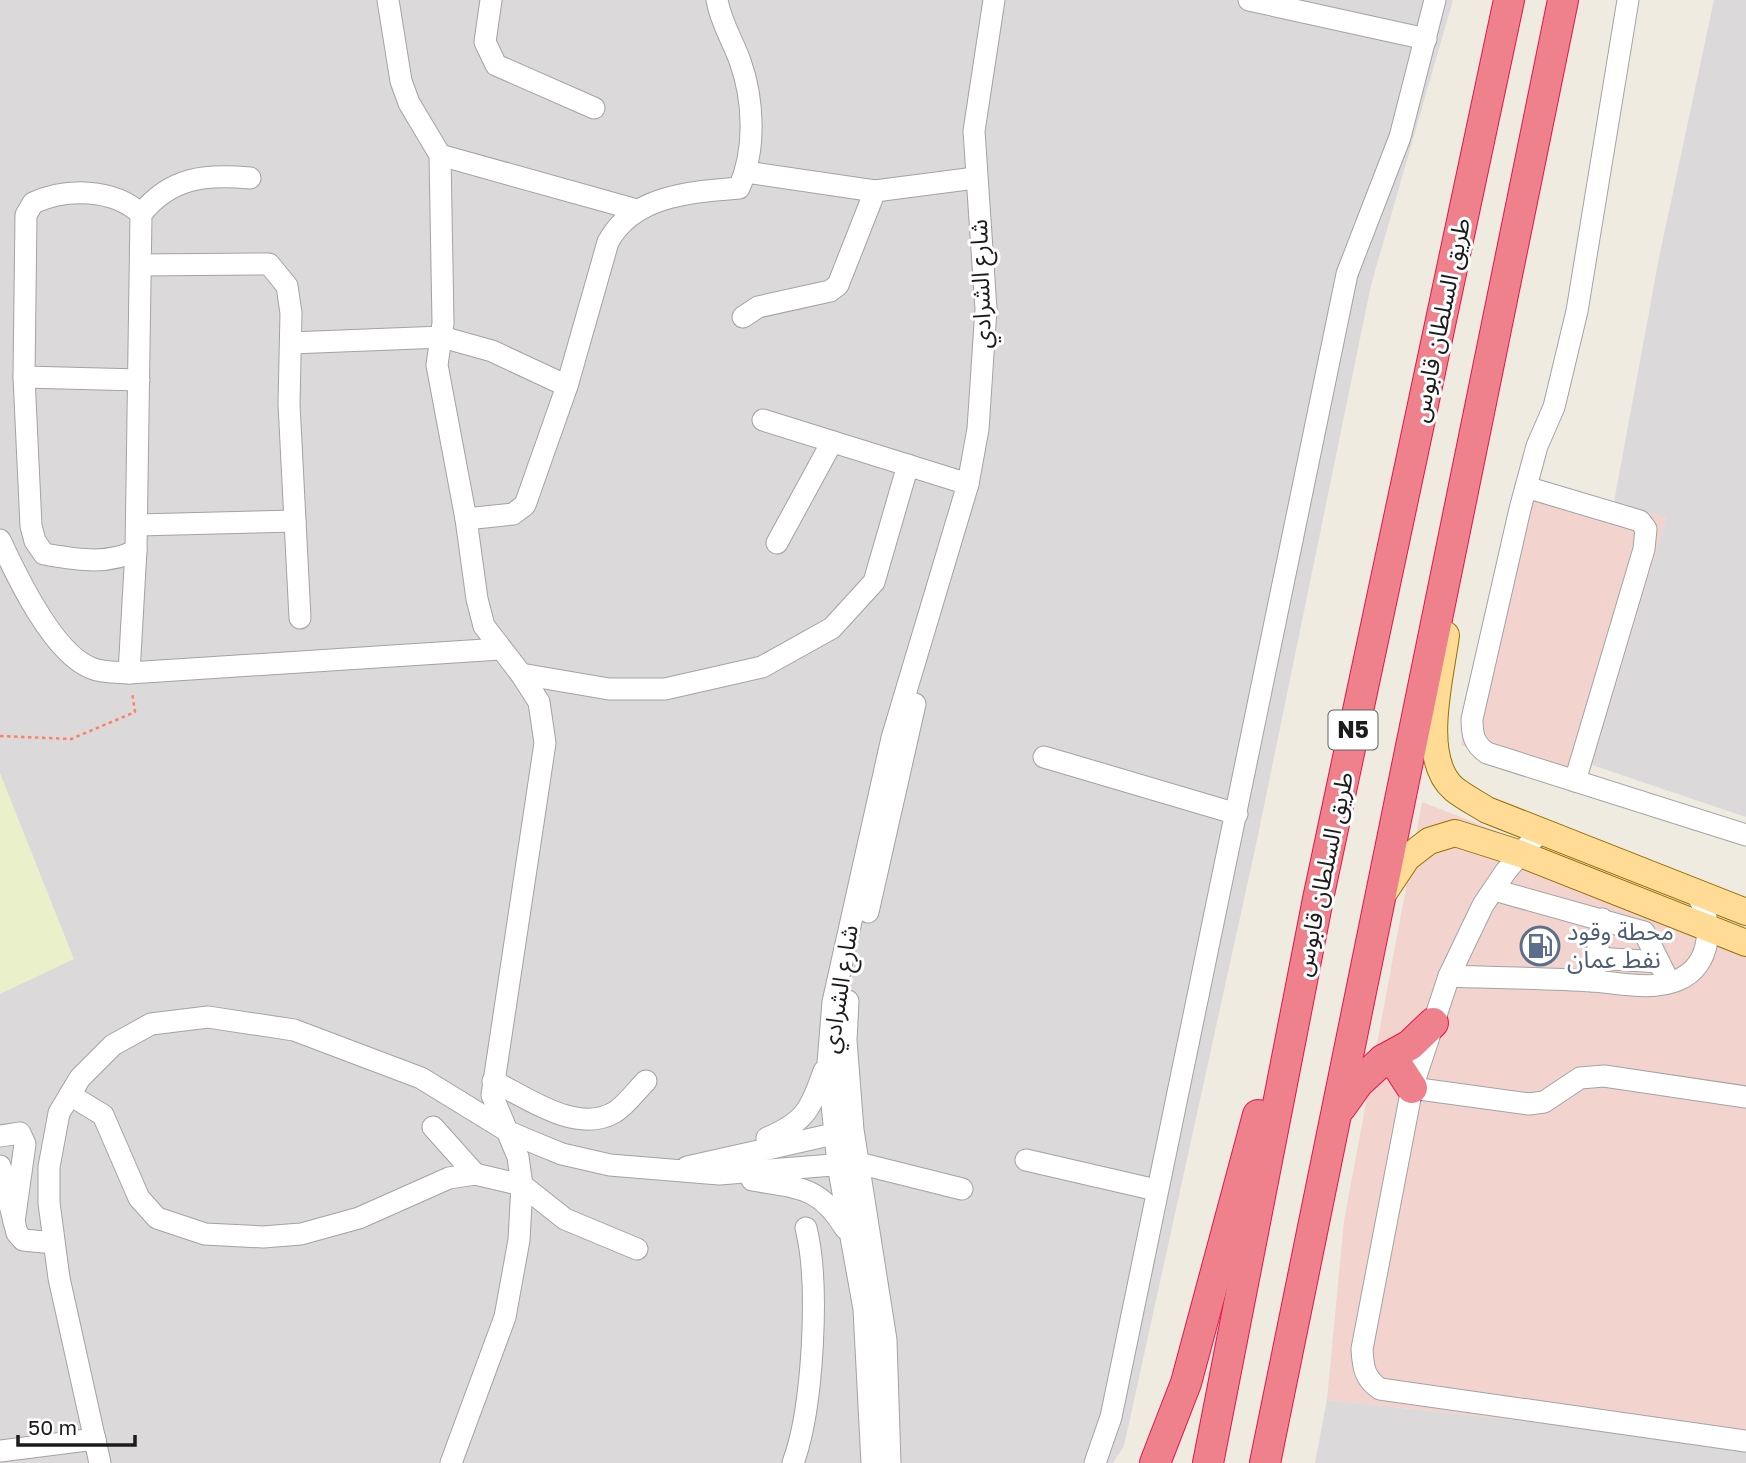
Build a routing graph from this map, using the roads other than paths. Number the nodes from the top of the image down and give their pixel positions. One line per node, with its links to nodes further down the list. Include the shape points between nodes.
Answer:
1 (388, 0): 12 (street, via 401,81)
2 (491, 0): 11 (street, via 485,42 496,65)
3 (717, 0): 13 (street, via 748,93 751,124)
4 (993, 0): 15 (street, شارع الشرادي, via 974,131)
5 (1249, 0): 10 (street)
6 (1435, 0): 10 (street)
7 (1509, 0): 51 (highway, طريق السلطان قابوس / N5)
8 (1563, 0): 28 (highway, N5)
9 (1628, 0): 31 (street, via 1577,312 1554,407)
10 (1426, 39): 45 (street, via 1400,137 1346,274)
11 (594, 107)
12 (440, 155): 17 (street); 21 (street)
13 (746, 172): 16 (street); 17 (street, via 738,188 683,193)
14 (250, 178): 18 (street, via 190,178 153,199)
15 (975, 178): 16 (street); 30 (street, شارع الشرادي, via 986,337)
16 (875, 191): 20 (street, via 838,285 830,291 758,307)
17 (637, 210): 25 (street, via 622,220 608,242)
18 (141, 214): 19 (street); 23 (street, via 116,197 67,192 33,203 26,215)
19 (141, 265): 22 (street, via 270,264 287,286); 24 (street)
20 (743, 317)
21 (442, 337): 22 (street); 25 (street, via 492,351); 32 (street, via 437,365)
22 (290, 343): 33 (street)
23 (24, 377): 24 (street); 37 (street, via 35,541 44,554 78,559 121,558)
24 (139, 380): 34 (street)
25 (567, 386): 32 (street, via 526,505 513,514)
26 (762, 420): 27 (street)
27 (832, 442): 29 (street); 36 (street)
28 (1470, 453): 46 (main road, via 1433,745 1440,769 1453,788 1487,810); 52 (highway, N5)
29 (908, 465): 30 (street); 42 (street, via 874,582 832,628 762,667 665,689 609,689)
30 (968, 484): 38 (street, شارع الشرادي)
31 (1526, 487): 44 (street, via 1472,732 1477,746 1487,753); 44 (street, via 1640,521 1646,529 1644,550)
32 (466, 519): 40 (street, via 484,626)
33 (295, 521): 34 (street); 39 (street)
34 (138, 525): 37 (street)
35 (0, 540): 41 (street, via 68,655 93,669)
36 (777, 543)
37 (136, 550): 41 (street)
38 (943, 565): 64 (street, شارع الشرادي, via 892,738 833,1002); 73 (street, شارع الشرادي, via 847,1007)
39 (300, 618)
40 (500, 649): 41 (street); 42 (street)
41 (129, 673)
42 (521, 674): 65 (street, via 539,702 545,743)
43 (1044, 757): 45 (street)
44 (1574, 780): 47 (street)
45 (1237, 814): 82 (street)
46 (1541, 830): 48 (street); 50 (main road)
47 (1746, 835)
48 (1521, 854): 49 (street); 52 (main road, via 1455,833 1429,841 1407,858); 55 (main road)
49 (1494, 890): 54 (street); 59 (street, via 1473,922)
50 (1696, 893): 53 (main road); 55 (street)
51 (1318, 899): 97 (highway, via 1186,1383); 98 (highway, طريق السلطان قابوس / N5)
52 (1380, 899): 70 (highway, N5)
53 (1746, 912)
54 (1602, 919): 57 (street); 58 (street, via 1644,932)
55 (1709, 928): 56 (main road); 61 (street, via 1698,965)
56 (1746, 943)
57 (1597, 958): 58 (street); 60 (street)
58 (1659, 962): 61 (street)
59 (1449, 976): 60 (street); 62 (street)
60 (1593, 981): 61 (street, via 1626,985)
61 (1669, 982)
62 (1433, 1023): 63 (highway, via 1410,1045); 67 (street)
63 (1383, 1060): 67 (highway, via 1397,1065); 70 (highway)
64 (828, 1063): 73 (street, شارع الشرادي); 78 (street, via 812,1105 792,1128)
65 (493, 1081): 66 (street, via 564,1116 593,1119 615,1112); 72 (street, via 492,1095)
66 (646, 1081)
67 (1412, 1088): 69 (street, via 1529,1104 1544,1102 1580,1078 1604,1076); 89 (street, via 1362,1349 1363,1368 1370,1382 1380,1389)
68 (70, 1095): 72 (street, via 80,1078 123,1040 151,1024 208,1017 294,1030 408,1074); 79 (street, via 103,1115 139,1198 157,1218 205,1234 301,1234 359,1219 449,1178); 86 (street, via 59,1114 49,1167)
69 (1746, 1097)
70 (1336, 1113): 99 (highway, N5)
71 (433, 1127): 79 (street)
72 (509, 1132): 78 (street, via 594,1162 678,1169); 80 (street)
73 (843, 1132): 76 (street, شارع الشرادي); 78 (street)
74 (0, 1136): 83 (street, via 20,1133 25,1144)
75 (1026, 1160): 82 (street)
76 (848, 1164): 78 (street); 81 (street); 85 (street, شارع الشرادي); 95 (street, شارع الشرادي, via 886,1340)
77 (0, 1166): 83 (street)
78 (719, 1166): 85 (street, via 810,1190 830,1205)
79 (475, 1174): 80 (street)
80 (523, 1185): 87 (street, via 565,1219); 92 (street, via 505,1317)
81 (962, 1189)
82 (1156, 1190): 96 (street, via 1111,1417)
83 (14, 1222): 86 (street, via 23,1240)
84 (806, 1228): 93 (street, via 813,1258 814,1301 802,1438)
85 (848, 1232): 94 (street, شارع الشرادي, via 864,1309)
86 (54, 1242): 88 (street)
87 (638, 1250)
88 (95, 1438): 90 (street); 91 (street)
89 (1746, 1441)
90 (0, 1451)
91 (100, 1463)
92 (451, 1463)
93 (793, 1463)
94 (872, 1463)
95 (890, 1463)
96 (1095, 1463)
97 (1155, 1463)
98 (1209, 1463)
99 (1265, 1463)

